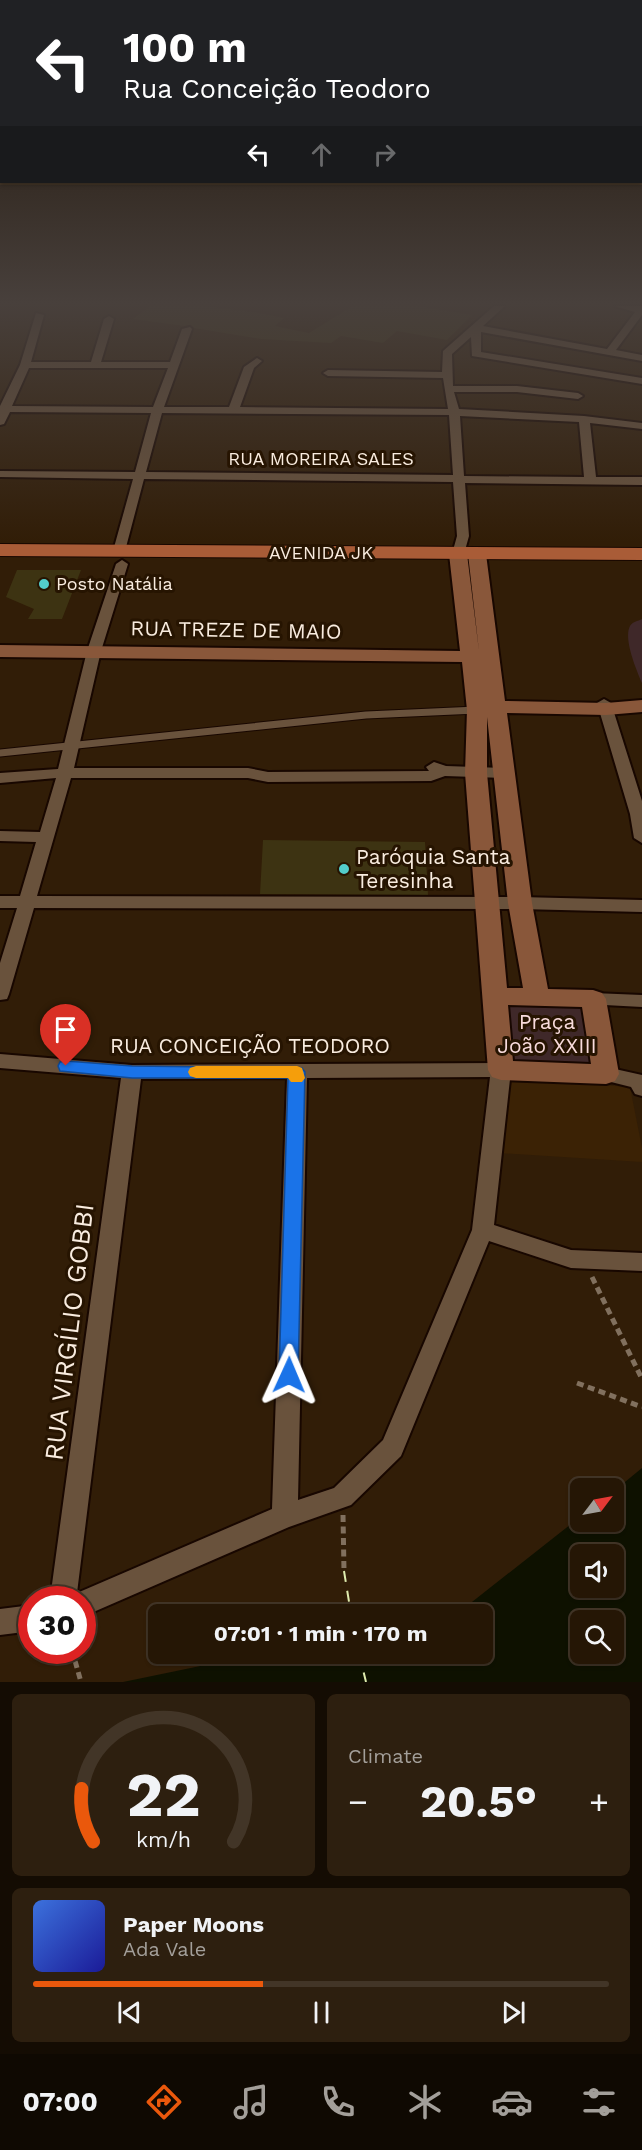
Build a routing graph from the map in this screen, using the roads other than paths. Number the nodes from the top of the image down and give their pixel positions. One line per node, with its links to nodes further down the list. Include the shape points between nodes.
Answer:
1 (15, 384): 7 (street)
2 (167, 384): 8 (street)
3 (243, 384): 9 (street)
4 (448, 384): 5 (street)
5 (448, 389): 6 (street, via 517,389); 10 (street)
6 (578, 396)
7 (2, 409): 8 (street); 12 (street)
8 (157, 411): 9 (street); 15 (street)
9 (233, 411): 10 (street)
10 (454, 412): 11 (street); 16 (street)
11 (584, 419): 13 (street); 17 (street)
12 (0, 422)
13 (642, 426)
14 (0, 474): 15 (street, RUA MOREIRA SALES)
15 (138, 477): 16 (street, RUA MOREIRA SALES); 22 (street)
16 (460, 478): 17 (street, RUA MOREIRA SALES); 21 (street)
17 (590, 480): 18 (street, RUA MOREIRA SALES)
18 (642, 481)
19 (0, 550): 22 (main road, AVENIDA JK)
20 (642, 554): 21 (main road, AVENIDA JK)
21 (467, 555): 22 (main road, AVENIDA JK); 24 (main road, AVENIDA JK); 27 (street)
22 (120, 558): 23 (main road, AVENIDA JK); 26 (street)
23 (0, 564)
24 (642, 567)
25 (0, 651): 26 (street, RUA TREZE DE MAIO)
26 (94, 651): 27 (street, RUA TREZE DE MAIO); 31 (street)
27 (480, 657): 28 (street)
28 (488, 703): 29 (street); 31 (lane); 34 (street); 35 (street)
29 (605, 706): 30 (street); 37 (street)
30 (636, 706)
31 (71, 746): 32 (lane); 33 (street)
32 (0, 753)
33 (65, 773): 34 (street, via 248,773 268,777); 36 (street); 39 (street)
34 (476, 773): 35 (street); 44 (street)
35 (504, 773): 43 (street)
36 (0, 778)
37 (640, 814): 40 (street)
38 (0, 836): 39 (street)
39 (45, 837): 42 (street)
40 (642, 838)
41 (0, 902): 42 (street)
42 (29, 902): 44 (street); 46 (street)
43 (520, 903): 44 (street); 45 (street); 48 (street)
44 (486, 904): 47 (street)
45 (642, 906)
46 (0, 994)
47 (495, 996): 48 (street); 52 (street)
48 (537, 998): 49 (street)
49 (593, 999): 50 (street); 55 (street)
50 (642, 1001)
51 (0, 1061): 53 (street, RUA CONCEIÇÃO TEODORO)
52 (501, 1070): 54 (street, RUA CONCEIÇÃO TEODORO); 55 (street); 57 (street)
53 (132, 1072): 54 (street, RUA CONCEIÇÃO TEODORO); 60 (street, RUA VIRGÍLIO GOBBI)
54 (297, 1072): 59 (street)
55 (606, 1074): 56 (street, via 639,1081)
56 (642, 1089)
57 (483, 1230): 58 (street, via 571,1259); 59 (street, via 392,1448 342,1497)
58 (642, 1262)
59 (285, 1516): 61 (street)
60 (65, 1586)
61 (96, 1598)
62 (18, 1620): 63 (street)
63 (0, 1622)

